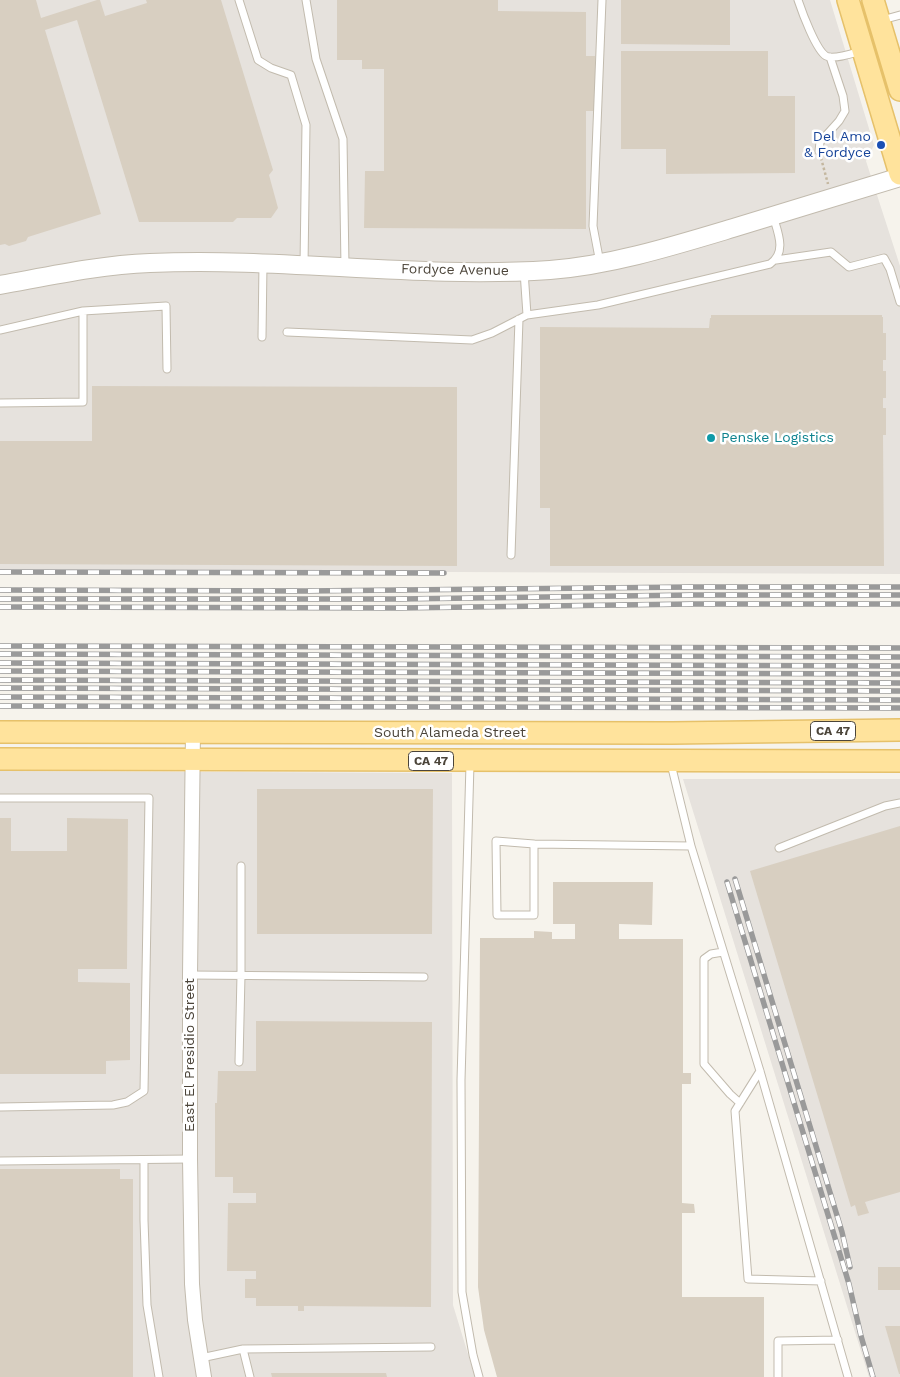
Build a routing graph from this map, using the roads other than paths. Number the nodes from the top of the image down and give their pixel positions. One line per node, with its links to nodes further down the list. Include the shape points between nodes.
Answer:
1 (240, 0): 18 (lane, via 258,60 291,75 306,125)
2 (306, 0): 19 (lane, via 316,59 343,139)
3 (602, 0): 16 (lane, via 593,226)
4 (798, 0): 10 (lane, via 819,49)
5 (848, 0): 9 (main road)
6 (873, 0): 8 (main road)
7 (900, 15): 8 (lane)
8 (879, 20): 11 (main road)
9 (864, 50): 10 (lane); 13 (main road)
10 (830, 57): 12 (lane, via 845,111 820,142)
11 (900, 88)
12 (819, 151)
13 (900, 175): 14 (street, Fordyce Avenue)
14 (773, 216): 15 (lane, via 780,251); 16 (street, Fordyce Avenue, via 645,254)
15 (776, 260): 22 (lane, via 830,252 849,267 884,258); 24 (lane, via 764,267 598,305)
16 (600, 263): 20 (street, Fordyce Avenue)
17 (263, 264): 18 (street, Fordyce Avenue); 21 (street, Fordyce Avenue, via 224,262 111,266); 28 (lane)
18 (304, 265): 19 (street, Fordyce Avenue)
19 (345, 267): 20 (street, Fordyce Avenue)
20 (524, 271): 24 (lane)
21 (0, 285)
22 (900, 302)
23 (83, 311): 26 (lane); 29 (lane, via 166,306); 30 (lane, via 84,402)
24 (526, 315): 25 (lane)
25 (519, 319): 27 (lane, via 472,340); 31 (lane)
26 (0, 330)
27 (287, 332)
28 (262, 337)
29 (167, 369)
30 (0, 402)
31 (511, 555)
32 (900, 730): 35 (main road, South Alameda Street / CA 47)
33 (193, 731): 34 (main road, South Alameda Street / CA 47); 35 (main road, South Alameda Street / CA 47); 37 (street, East El Presidio Street)
34 (0, 732)
35 (672, 733): 40 (main road)
36 (0, 759): 37 (main road, South Alameda Street / CA 47)
37 (193, 760): 39 (main road, South Alameda Street / CA 47); 48 (street, East El Presidio Street)
38 (900, 760): 40 (main road, South Alameda Street / CA 47)
39 (470, 761): 40 (main road, South Alameda Street / CA 47); 66 (lane, via 461,1080 462,1292)
40 (670, 761): 44 (lane)
41 (0, 798): 54 (lane, via 149,798 144,1091 127,1102 113,1105)
42 (900, 803): 45 (lane)
43 (534, 844): 43 (lane, via 534,915 497,915 496,841); 44 (lane)
44 (691, 846): 47 (lane)
45 (779, 848)
46 (241, 866): 49 (lane)
47 (723, 952): 52 (lane); 53 (lane, via 704,959 704,1064)
48 (190, 975): 49 (lane); 55 (street, East El Presidio Street)
49 (241, 975): 50 (lane); 51 (lane)
50 (424, 977)
51 (239, 1062)
52 (760, 1071): 53 (lane); 58 (lane)
53 (740, 1102): 58 (lane, via 735,1111 748,1279)
54 (0, 1107)
55 (190, 1159): 56 (lane); 62 (street, East El Presidio Street, via 192,1284)
56 (144, 1160): 57 (lane); 63 (lane, via 147,1305)
57 (0, 1161)
58 (820, 1281): 59 (lane)
59 (838, 1340): 67 (lane, via 778,1341); 68 (lane)
60 (431, 1347): 61 (lane)
61 (243, 1349): 62 (lane); 65 (lane)
62 (201, 1358): 64 (street, East El Presidio Street)
63 (159, 1377)
64 (204, 1377)
65 (250, 1377)
66 (479, 1377)
67 (778, 1377)
68 (848, 1377)

